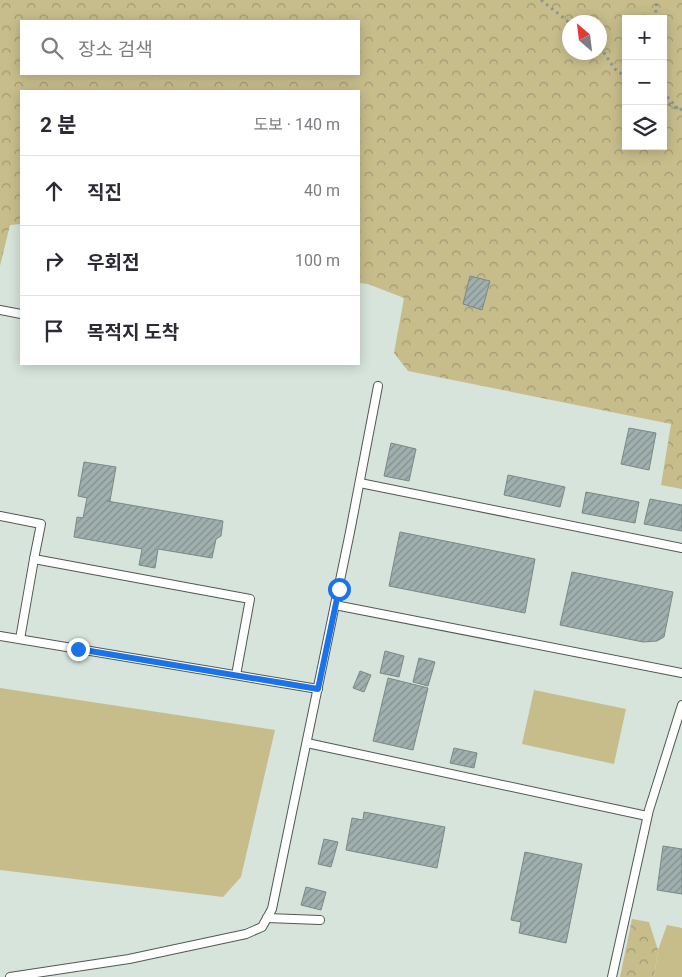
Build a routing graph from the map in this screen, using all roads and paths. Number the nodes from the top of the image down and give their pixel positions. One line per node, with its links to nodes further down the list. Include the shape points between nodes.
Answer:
1 (541, 0): 4 (path)
2 (657, 0): 3 (path)
3 (655, 15)
4 (562, 17)
5 (607, 57): 6 (path)
6 (622, 74)
7 (667, 96): 9 (path)
8 (667, 102): 9 (path)
9 (680, 109)
10 (0, 310): 11 (lane)
11 (20, 314)
12 (378, 386): 13 (lane)
13 (360, 483): 15 (lane); 17 (lane)
14 (0, 516): 16 (lane, via 41,524)
15 (682, 548)
16 (34, 559): 19 (lane); 21 (lane, via 250,599)
17 (335, 605): 20 (lane); 22 (lane)
18 (0, 636): 19 (lane)
19 (20, 639): 21 (lane)
20 (682, 673)
21 (236, 675): 22 (lane)
22 (318, 689): 24 (lane)
23 (682, 705): 25 (lane)
24 (307, 743): 25 (lane); 26 (lane, via 272,909)
25 (647, 816): 29 (lane)
26 (267, 918): 27 (lane); 28 (lane, via 262,927 246,934 129,959)
27 (320, 920)
28 (10, 977)
29 (612, 977)

